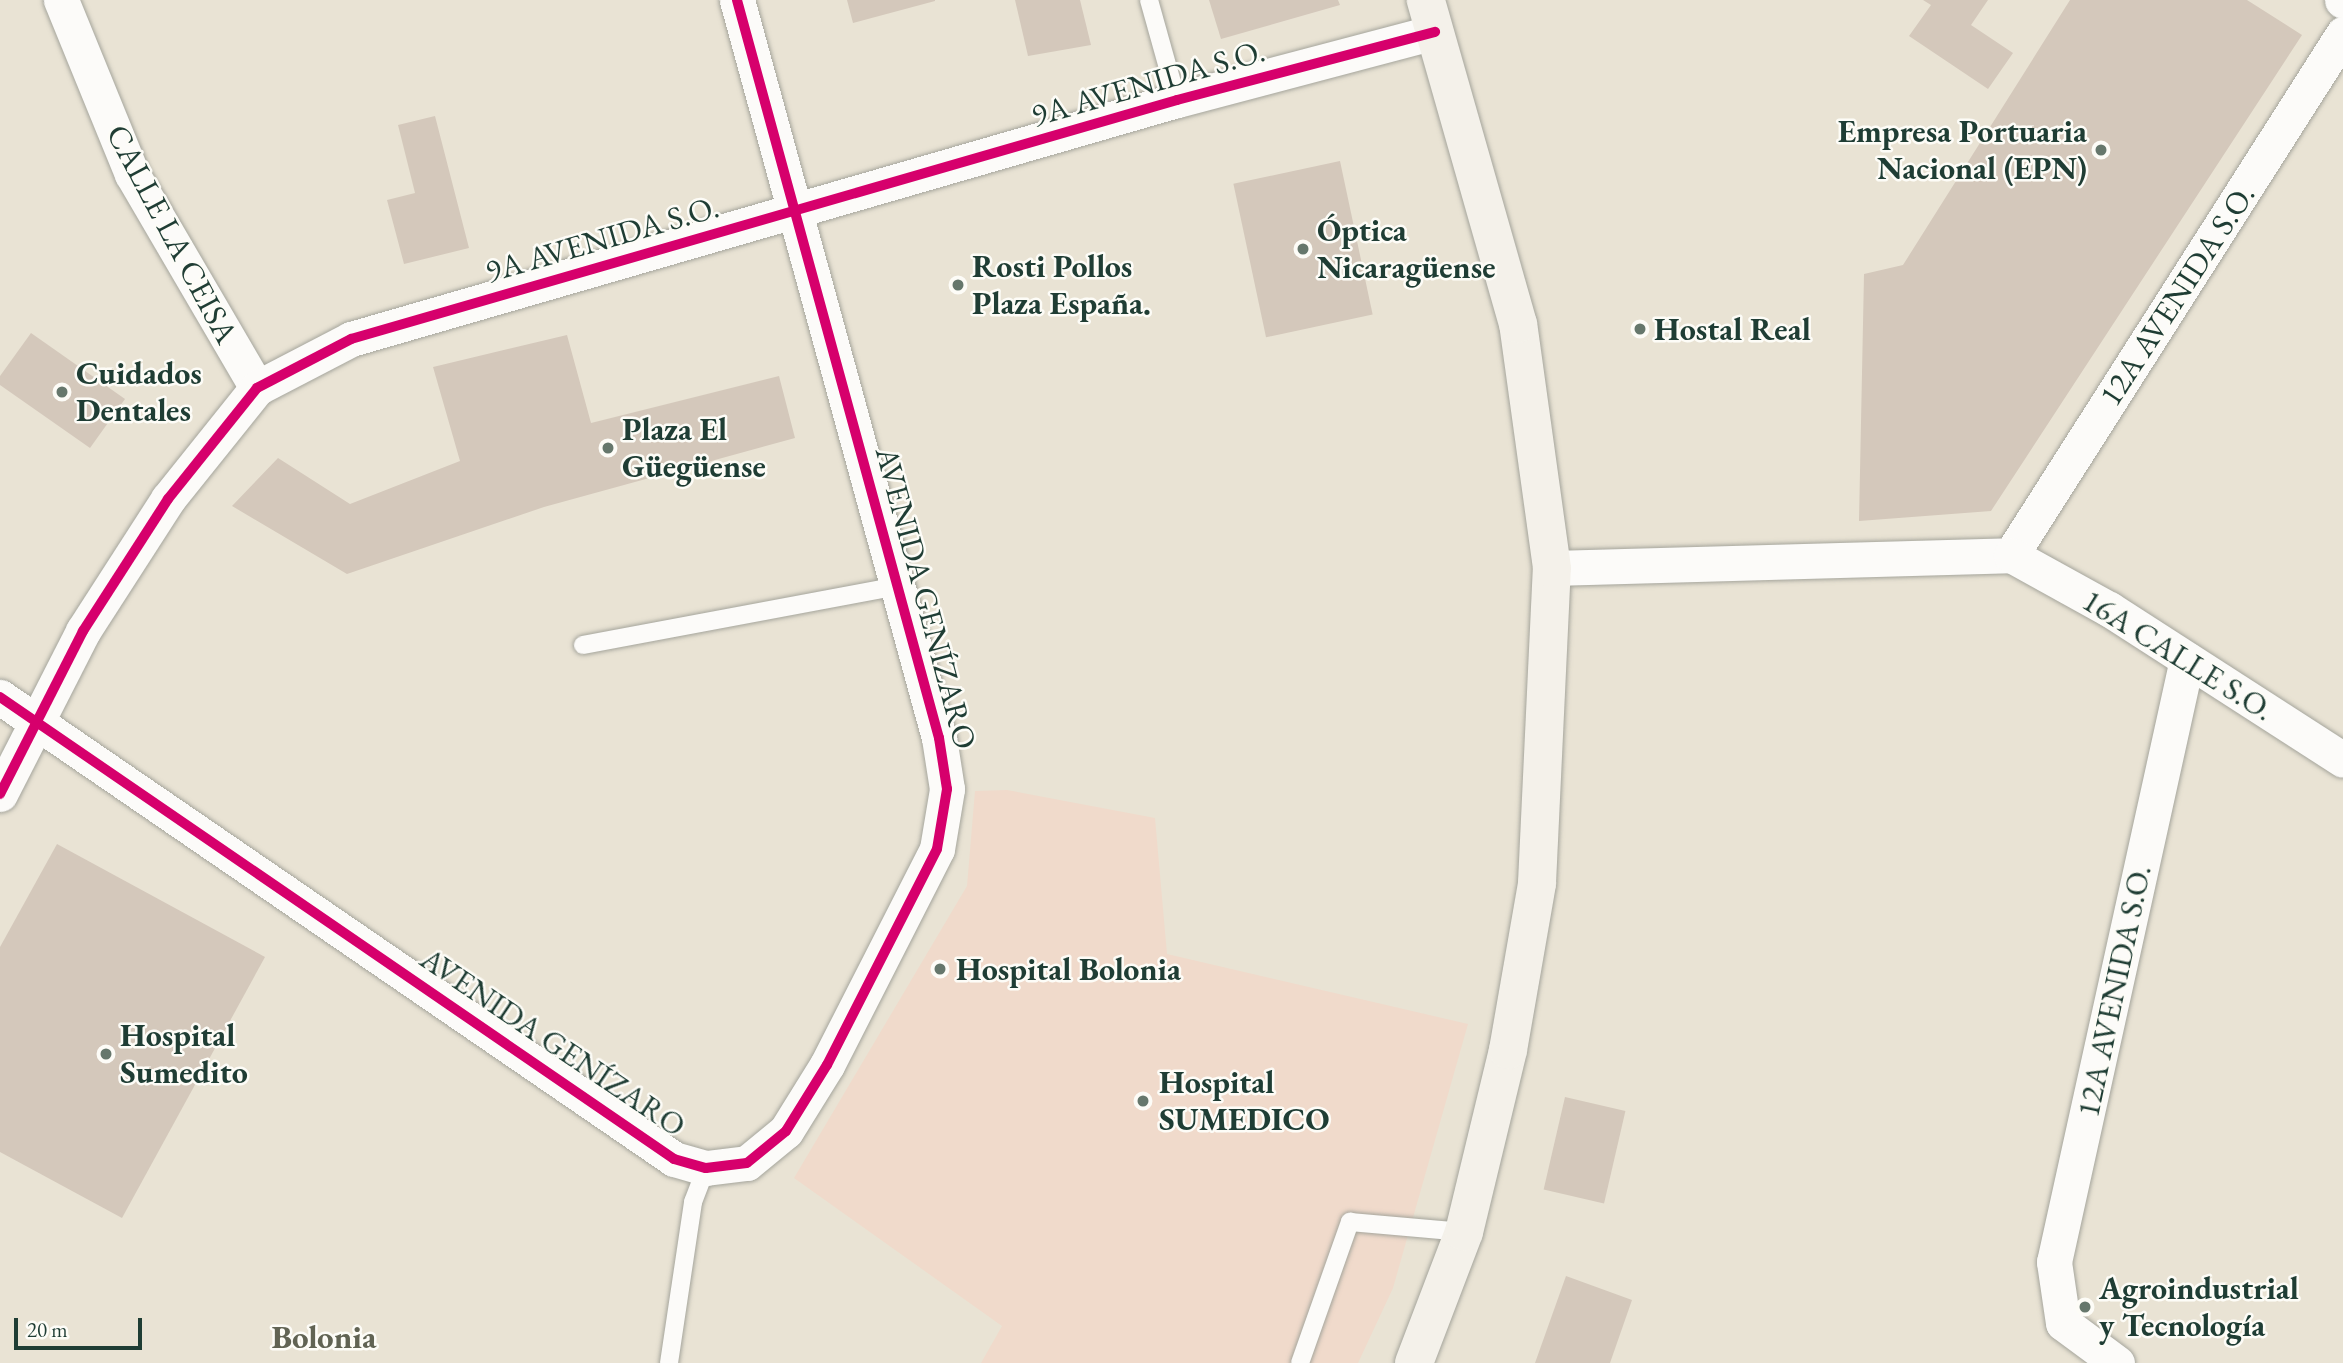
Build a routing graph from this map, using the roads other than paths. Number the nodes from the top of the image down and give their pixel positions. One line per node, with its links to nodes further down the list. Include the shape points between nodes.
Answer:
1 (61, 0): 8 (street, CALLE LA CEISA, via 132,174)
2 (737, 0): 7 (street, AVENIDA GENÍZARO)
3 (1150, 0): 6 (lane)
4 (1430, 16): 6 (street, 9A AVENIDA S.O.); 10 (main road, via 1518,324)
5 (2343, 34): 9 (street, 12A AVENIDA S.O.)
6 (1177, 100): 7 (street, 9A AVENIDA S.O.)
7 (796, 210): 8 (street, 9A AVENIDA S.O., via 351,339); 11 (street, AVENIDA GENÍZARO)
8 (257, 388): 15 (street, 9A AVENIDA S.O., via 168,499 83,631)
9 (2011, 555): 10 (street); 13 (street, 16A CALLE S.O.)
10 (1552, 568): 19 (main road, via 1537,883 1508,1050)
11 (897, 586): 12 (lane); 18 (street, AVENIDA GENÍZARO, via 939,738 947,789 937,849 827,1065 786,1131 747,1163)
12 (583, 645)
13 (2187, 659): 16 (street, 16A CALLE S.O.); 23 (street, 12A AVENIDA S.O., via 2054,1262 2063,1323)
14 (0, 697): 15 (street, AVENIDA GENÍZARO)
15 (40, 721): 17 (street, 9A AVENIDA S.O.); 18 (street, AVENIDA GENÍZARO, via 674,1159)
16 (2343, 760)
17 (0, 794)
18 (706, 1168): 20 (lane, via 693,1202)
19 (1464, 1231): 21 (lane, via 1350,1222); 22 (main road)
20 (669, 1363)
21 (1300, 1363)
22 (1415, 1363)
23 (2117, 1363)

